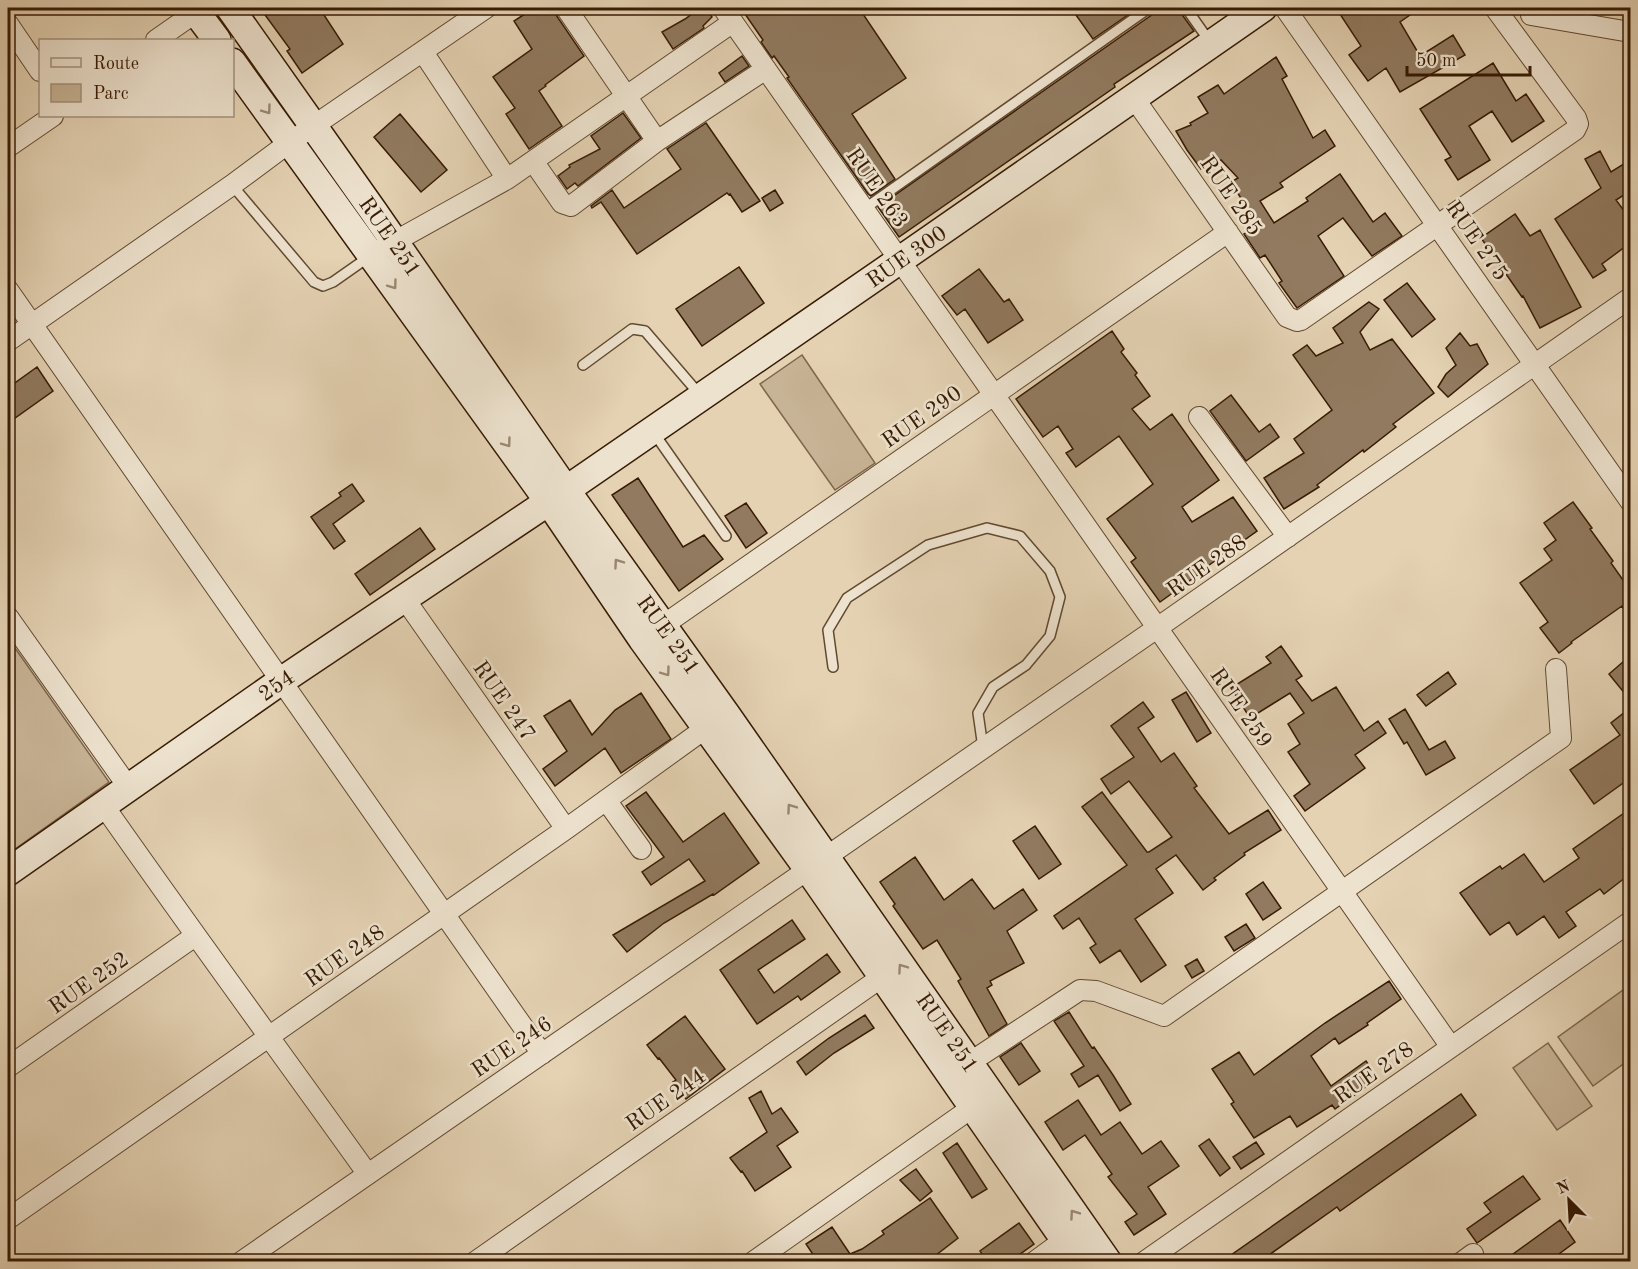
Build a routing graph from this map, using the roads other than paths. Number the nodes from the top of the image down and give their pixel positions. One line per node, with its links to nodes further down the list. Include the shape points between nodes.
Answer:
1 (230, 8): 25 (main road, RUE 251)
2 (486, 8): 18 (street)
3 (566, 8): 22 (street)
4 (1149, 8): 32 (lane)
5 (1185, 8): 17 (lane)
6 (1263, 8): 17 (main road, RUE 300)
7 (1285, 8): 33 (street, RUE 275)
8 (1495, 8): 13 (street)
9 (197, 9): 15 (street); 16 (main road)
10 (726, 11): 20 (street, RUE 263); 22 (street)
11 (1537, 11): 13 (street); 14 (street)
12 (8, 24): 21 (street)
13 (1511, 29): 33 (street, via 1578,124)
14 (1630, 32)
15 (157, 39)
16 (216, 39)
17 (1211, 44): 23 (main road, RUE 300)
18 (423, 52): 25 (street); 30 (street)
19 (234, 65): 27 (main road, RUE 251, one-way to 27)
20 (766, 69): 26 (street); 32 (street, RUE 263)
21 (39, 70)
22 (627, 96): 26 (street); 29 (street)
23 (1134, 98): 34 (street, RUE 285); 36 (main road, RUE 300)
24 (52, 117): 28 (street)
25 (313, 126): 27 (street); 35 (main road, RUE 251)
26 (657, 141): 29 (street, via 571,206 562,203)
27 (290, 142): 31 (street); 35 (main road, RUE 251)
28 (8, 147)
29 (532, 161): 30 (street)
30 (507, 179): 35 (street)
31 (232, 185): 35 (lane, via 314,282 323,286); 39 (street)
32 (864, 209): 36 (street, RUE 263)
33 (1438, 225): 34 (street, RUE 285, via 1301,320 1287,317); 41 (street, RUE 275)
34 (1228, 232): 43 (street, RUE 290)
35 (383, 249): 47 (main road, RUE 251)
36 (900, 260): 43 (street, RUE 263); 44 (main road, RUE 300)
37 (8, 290): 39 (street)
38 (1630, 298): 41 (street, RUE 288)
39 (32, 324): 40 (street); 57 (street)
40 (8, 341)
41 (1535, 364): 48 (street, RUE 275); 50 (street, RUE 288)
42 (583, 365): 44 (lane, via 632,329 645,332)
43 (994, 395): 53 (street, RUE 259); 54 (street, RUE 290)
44 (701, 397): 46 (main road, RUE 300)
45 (1199, 417): 50 (street)
46 (653, 431): 47 (main road, RUE 300); 49 (lane)
47 (557, 496): 51 (main road, 254); 54 (main road, RUE 251)
48 (1630, 501)
49 (726, 536)
50 (1288, 537): 53 (street, RUE 288)
51 (404, 598): 57 (main road, 254); 63 (street, RUE 247)
52 (8, 617): 60 (street)
53 (1157, 628): 59 (street, RUE 288); 67 (street, RUE 259)
54 (652, 632): 58 (main road, RUE 251)
55 (833, 667): 59 (lane, via 828,630 847,598 928,545 987,528 1020,536 1050,571 1060,597 1050,636 1026,665 993,687 978,713)
56 (1556, 669): 67 (street, via 1562,738)
57 (281, 681): 60 (main road, 254); 68 (street)
58 (716, 721): 61 (street, RUE 248); 65 (main road, RUE 251)
59 (983, 748): 65 (street, RUE 288)
60 (129, 788): 62 (main road, 254)
61 (606, 800): 63 (street, RUE 248); 64 (street)
62 (104, 806): 66 (main road, 254); 70 (street)
63 (566, 829): 68 (street, RUE 248)
64 (640, 849)
65 (817, 863): 71 (main road, RUE 251); 74 (street, RUE 246); 75 (main road, RUE 251, one-way to 65)
66 (8, 872)
67 (1342, 891): 73 (street, RUE 259); 75 (street, via 1164,1016 1096,991 1080,990)
68 (444, 914): 72 (street, RUE 248); 74 (street)
69 (1629, 928): 73 (street, RUE 278)
70 (195, 936): 72 (street); 76 (street, RUE 252)
71 (882, 977): 77 (main road, RUE 251); 82 (street, RUE 244)
72 (269, 1036): 78 (street); 79 (street, RUE 248)
73 (1451, 1047): 87 (street, RUE 278)
74 (542, 1054): 78 (street, RUE 246)
75 (969, 1063): 86 (main road, RUE 251, one-way to 75)
76 (8, 1067)
77 (973, 1107): 80 (main road, RUE 251); 83 (street)
78 (367, 1173): 81 (street, RUE 246)
79 (8, 1218)
80 (1064, 1240): 84 (street); 85 (main road, RUE 251)
81 (240, 1262)
82 (475, 1262)
83 (753, 1262)
84 (1034, 1262)
85 (1080, 1262)
86 (1108, 1262)
87 (1144, 1262)

